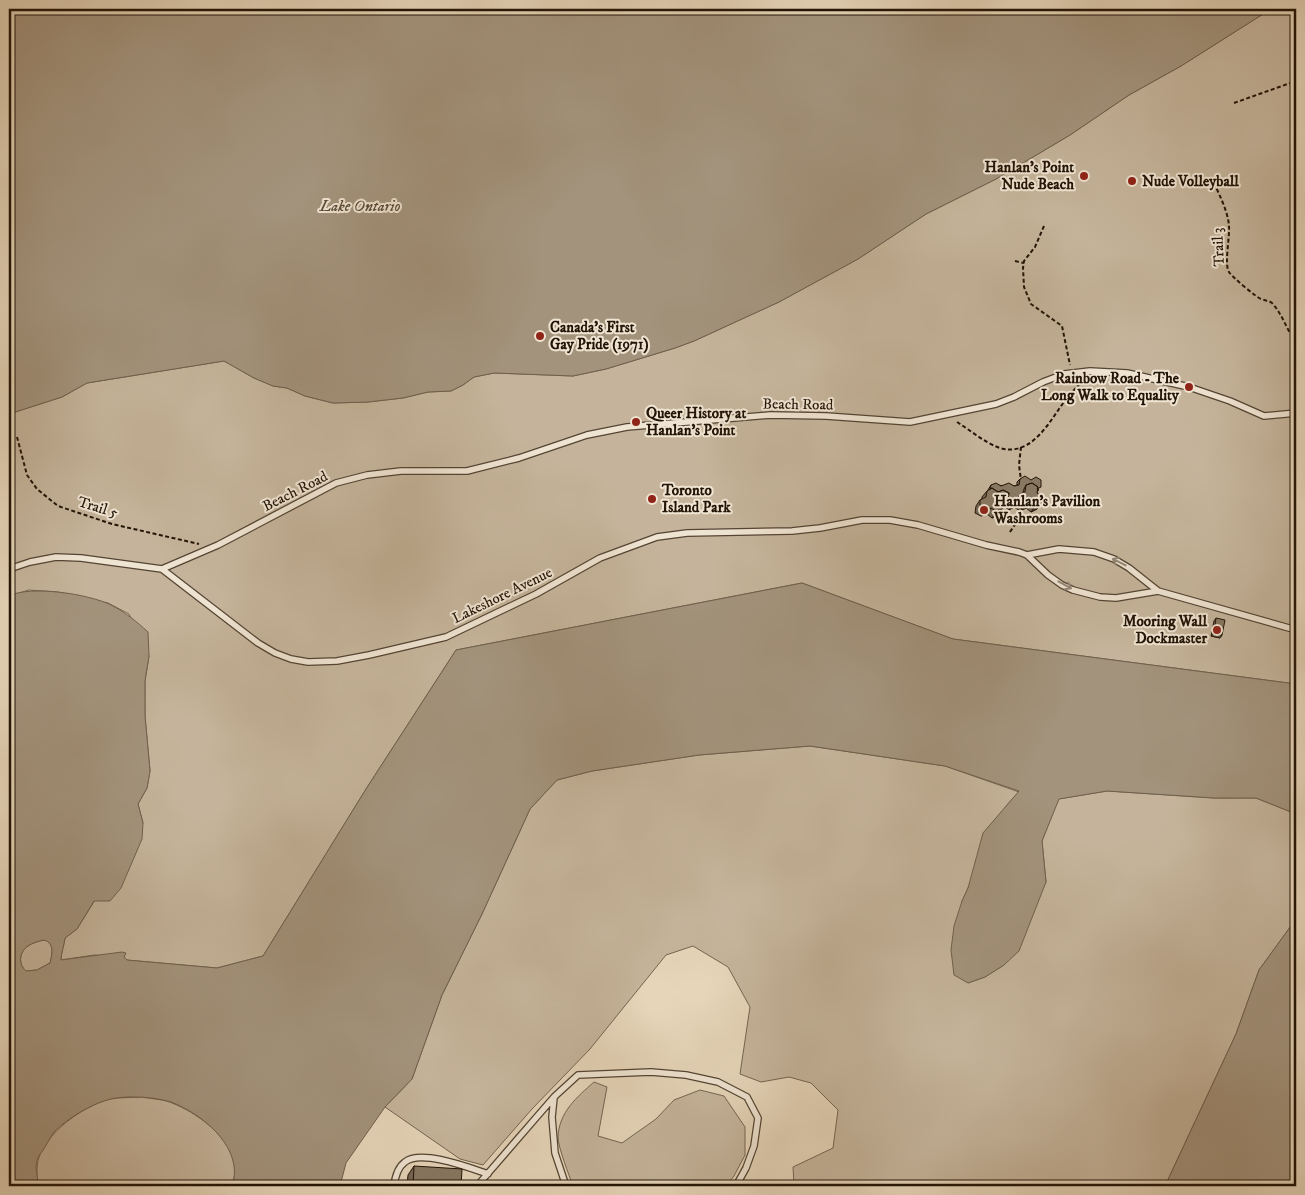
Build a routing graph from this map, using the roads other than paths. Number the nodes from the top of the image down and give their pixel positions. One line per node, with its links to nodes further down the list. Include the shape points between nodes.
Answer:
1 (1296, 413): 4 (lane, Beach Road, via 1264,416 1189,387 1127,373 1090,371 1072,372 1043,382 996,404 910,422 770,415 627,427 587,435 467,471 401,471 336,483 214,547)
2 (1027, 555): 4 (lane, Lakeshore Avenue, via 918,524 890,520 862,520 792,532 687,533 656,537 600,558 536,594 446,637 361,657 308,662 291,659 258,644); 5 (lane, Lakeshore Avenue, one-way to 2, via 1129,568 1094,552 1059,549); 5 (lane, Lakeshore Avenue, one-way to 5, via 1048,575 1073,590 1116,598)
3 (9, 569): 4 (lane, via 56,557)
4 (162, 569)
5 (1158, 591): 6 (lane, Lakeshore Avenue)
6 (1296, 630)
7 (554, 1097): 8 (lane); 11 (lane, via 555,1154); 12 (lane, via 578,1076 651,1072 718,1082 747,1097 758,1118 754,1146)
8 (488, 1174): 9 (lane, via 432,1158 418,1158 406,1160 399,1168); 10 (lane)
9 (394, 1186)
10 (477, 1186)
11 (566, 1186)
12 (736, 1186)

